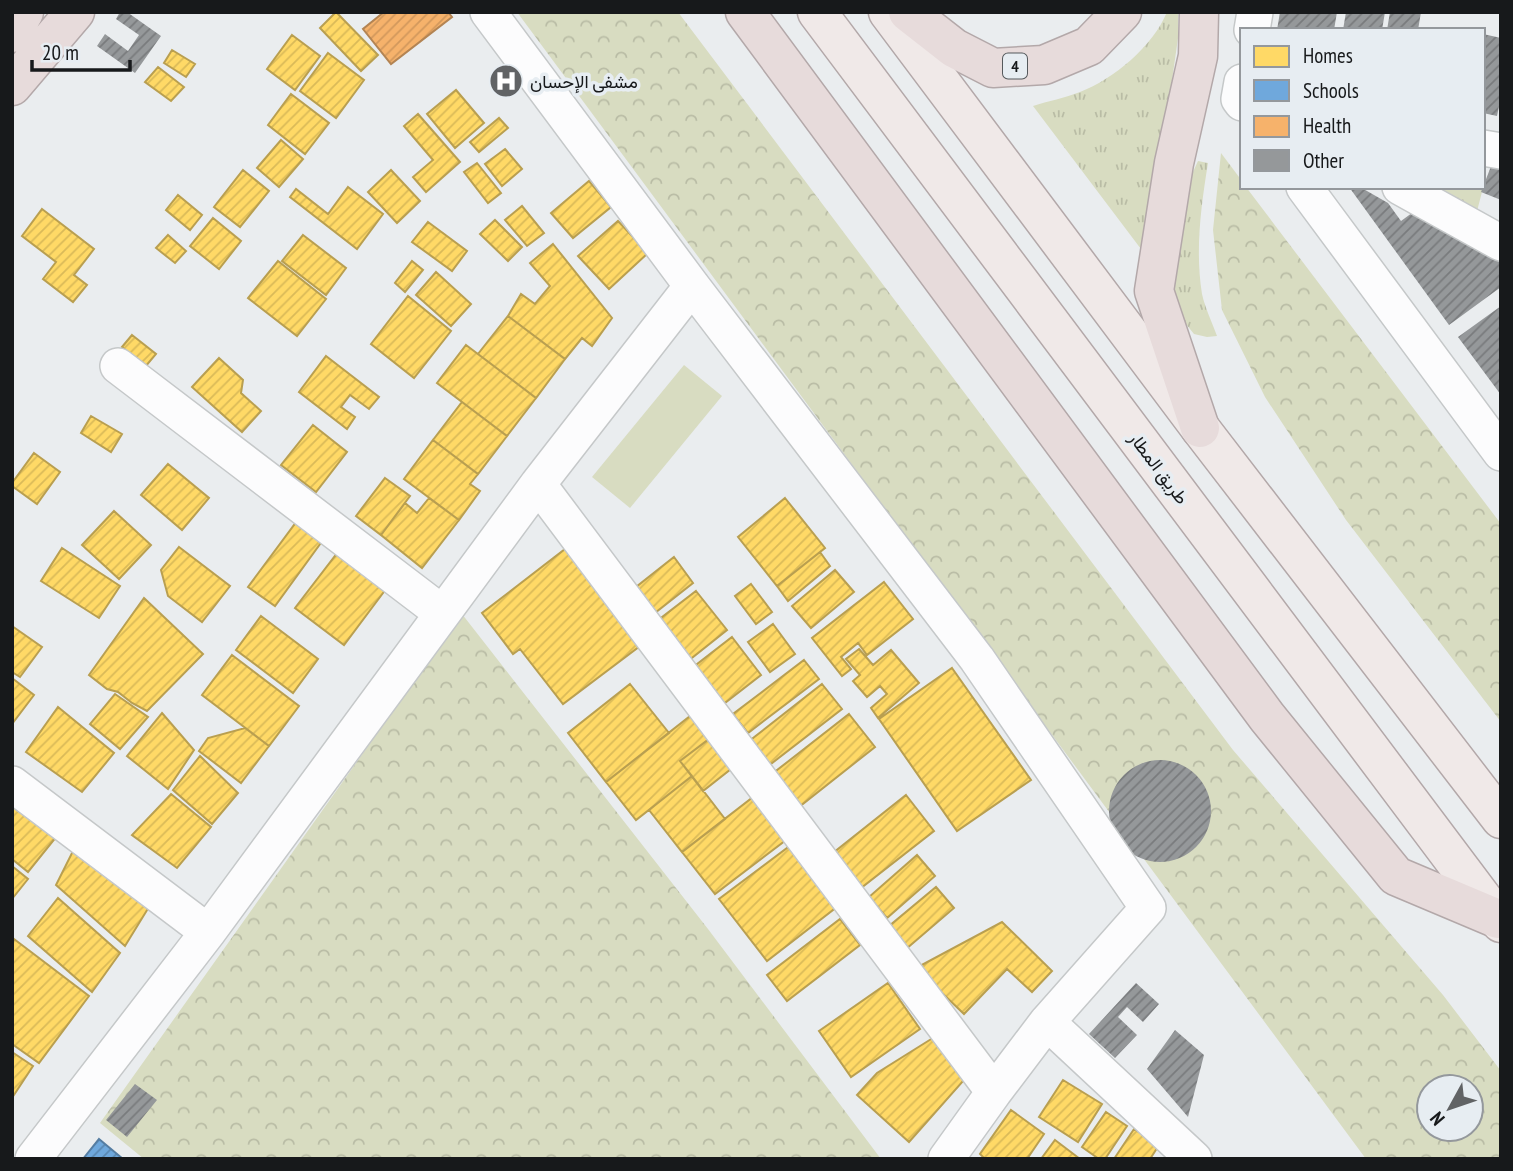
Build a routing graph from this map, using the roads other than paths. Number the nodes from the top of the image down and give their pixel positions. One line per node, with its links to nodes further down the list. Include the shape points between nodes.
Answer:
1 (24, 12): 10 (highway)
2 (75, 12): 11 (highway)
3 (488, 12): 15 (street)
4 (744, 12): 23 (highway, via 1267,717 1396,876)
5 (817, 12): 23 (main road, طريق المطار)
6 (888, 12): 17 (main road)
7 (908, 12): 8 (highway, 4, via 954,48 993,68 1045,65 1089,46)
8 (1122, 12)
9 (1199, 12): 17 (highway, via 1198,56 1174,163 1154,291)
10 (12, 33)
11 (12, 86)
12 (1305, 189): 18 (street)
13 (1404, 189): 14 (street)
14 (1501, 243)
15 (692, 286): 19 (street); 25 (street, via 977,659 1148,908)
16 (118, 366): 20 (street)
17 (1200, 428): 22 (main road)
18 (1501, 453)
19 (538, 484): 20 (street); 26 (street)
20 (442, 613): 24 (street)
21 (12, 784): 24 (street)
22 (1501, 820)
23 (1499, 921)
24 (208, 932): 27 (street)
25 (1047, 1022): 26 (street); 29 (street)
26 (994, 1092): 28 (street)
27 (33, 1159)
28 (946, 1159)
29 (1194, 1159)

